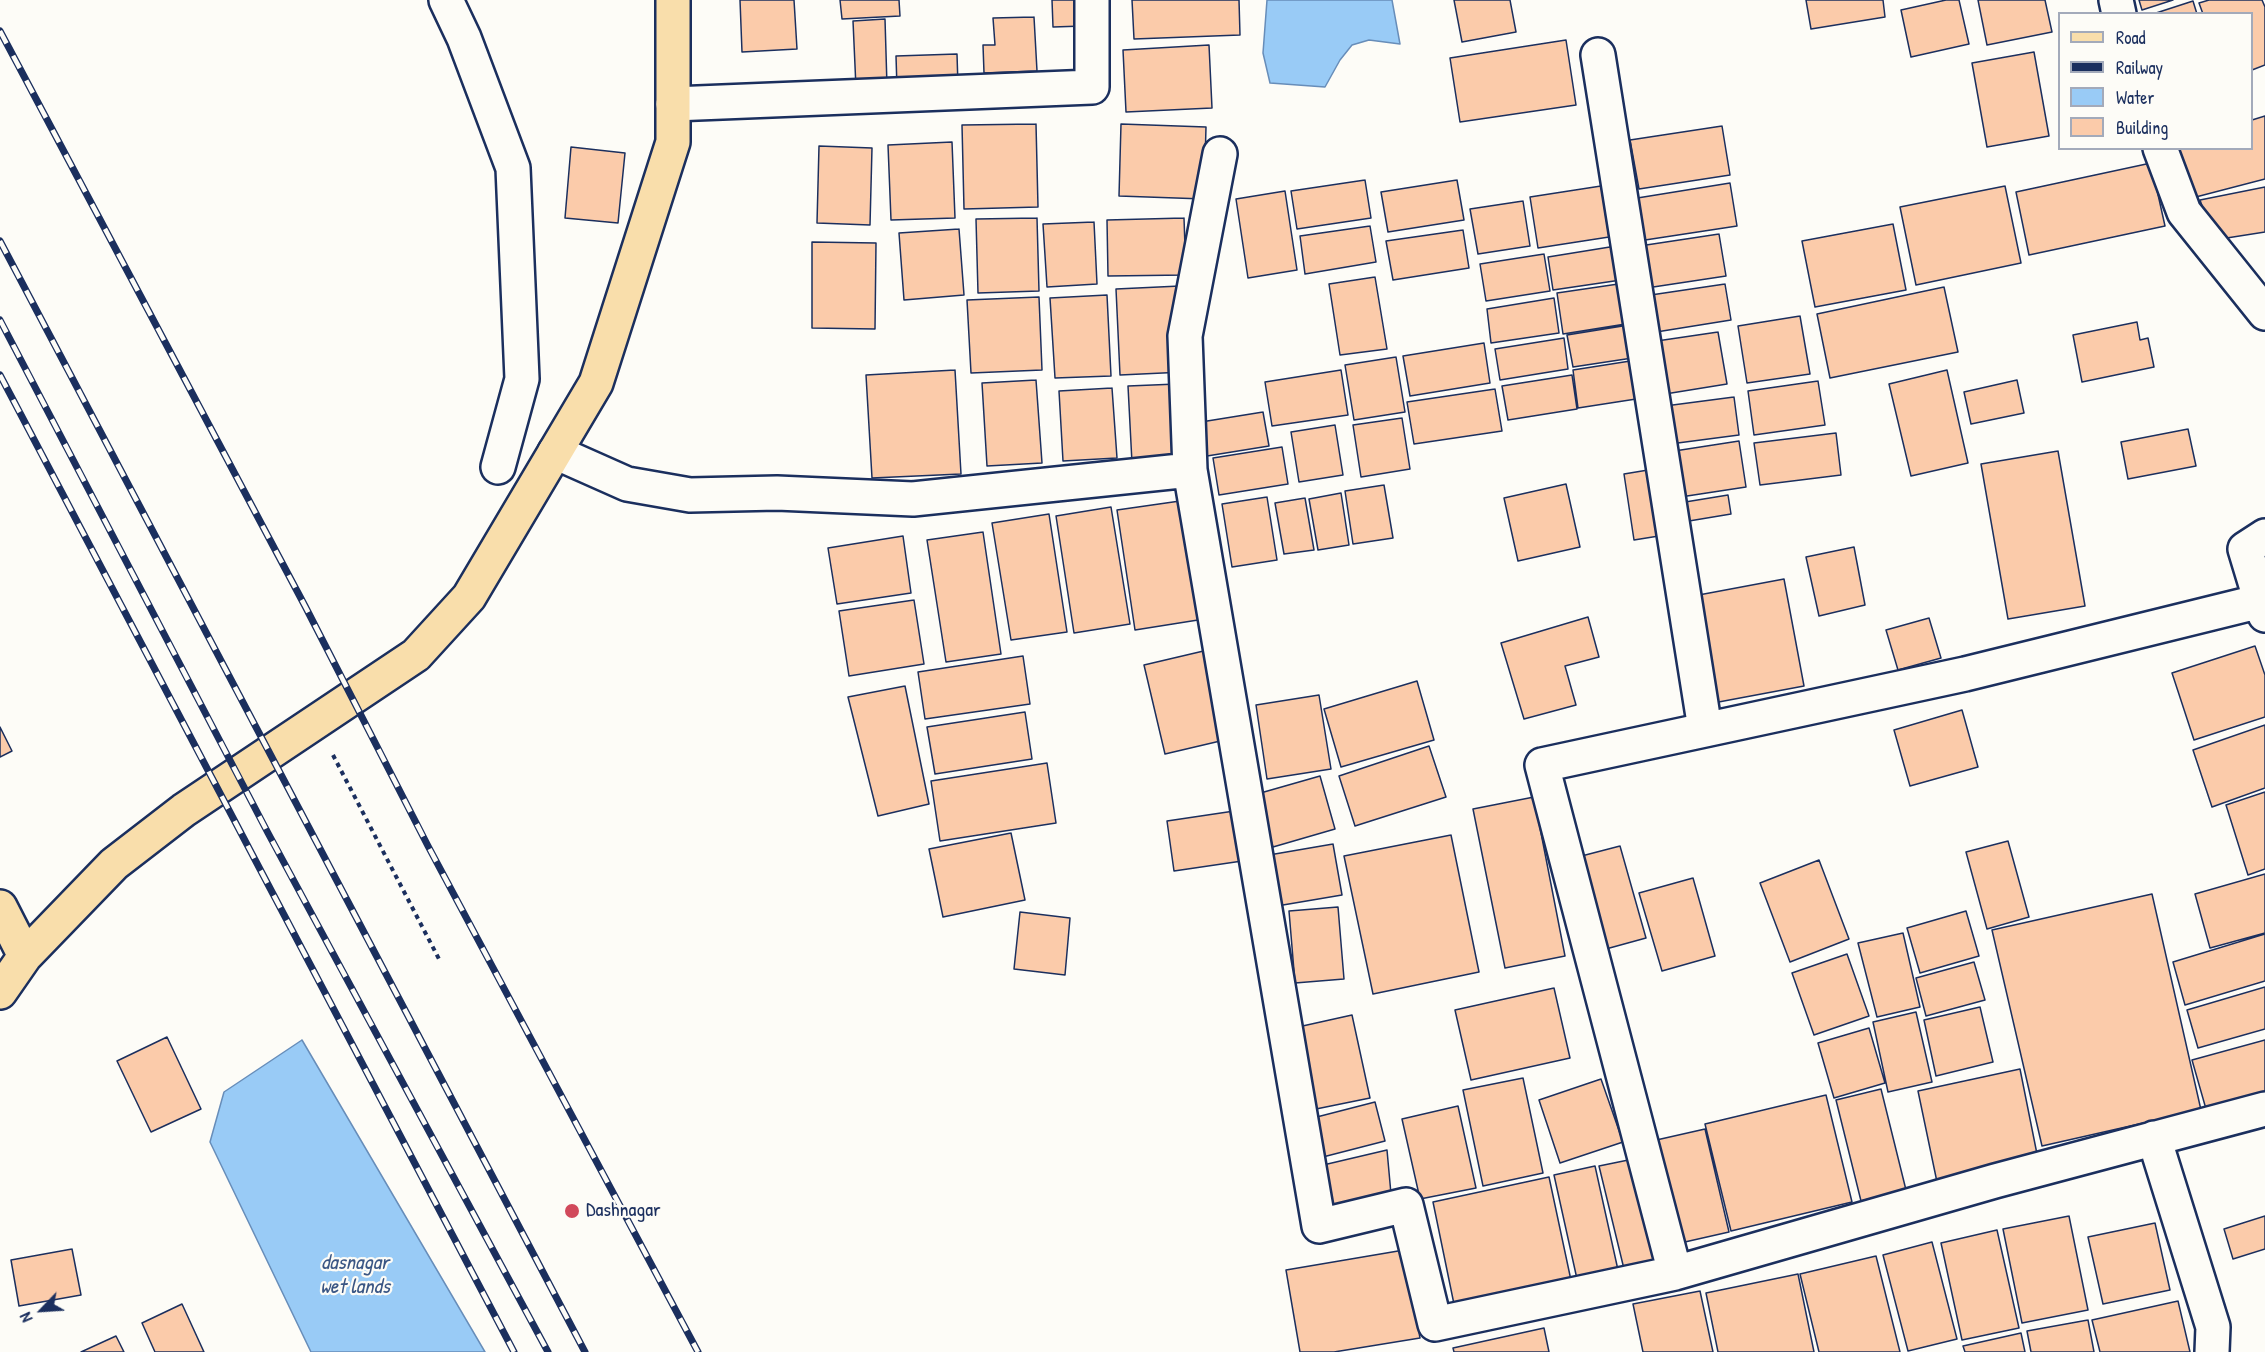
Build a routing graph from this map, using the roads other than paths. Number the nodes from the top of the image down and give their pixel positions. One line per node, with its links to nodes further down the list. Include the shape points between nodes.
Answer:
1 (446, 0): 10 (street, via 513,168 522,379)
2 (673, 0): 5 (main road)
3 (1092, 0): 5 (street, via 1092,87)
4 (1598, 55): 14 (street)
5 (673, 104): 9 (main road, via 673,142 596,383)
6 (2161, 150): 8 (street, via 2184,212)
7 (1220, 154): 11 (street, via 1185,336)
8 (2265, 313)
9 (555, 452): 11 (street, via 627,484 690,495 777,493 914,500); 16 (main road, via 469,597 416,655 184,810 114,864)
10 (498, 467)
11 (1190, 470): 21 (street, via 1320,1226 1406,1205)
12 (2265, 536): 13 (street, via 2245,549)
13 (2263, 608): 14 (street)
14 (1705, 729): 20 (street, via 1542,765)
15 (0, 907): 16 (main road)
16 (13, 960): 17 (main road)
17 (0, 992)
18 (2265, 1109): 19 (street)
19 (2154, 1138): 20 (street); 22 (street, via 2213,1327)
20 (1675, 1273): 21 (street)
21 (1438, 1338)
22 (2212, 1352)

